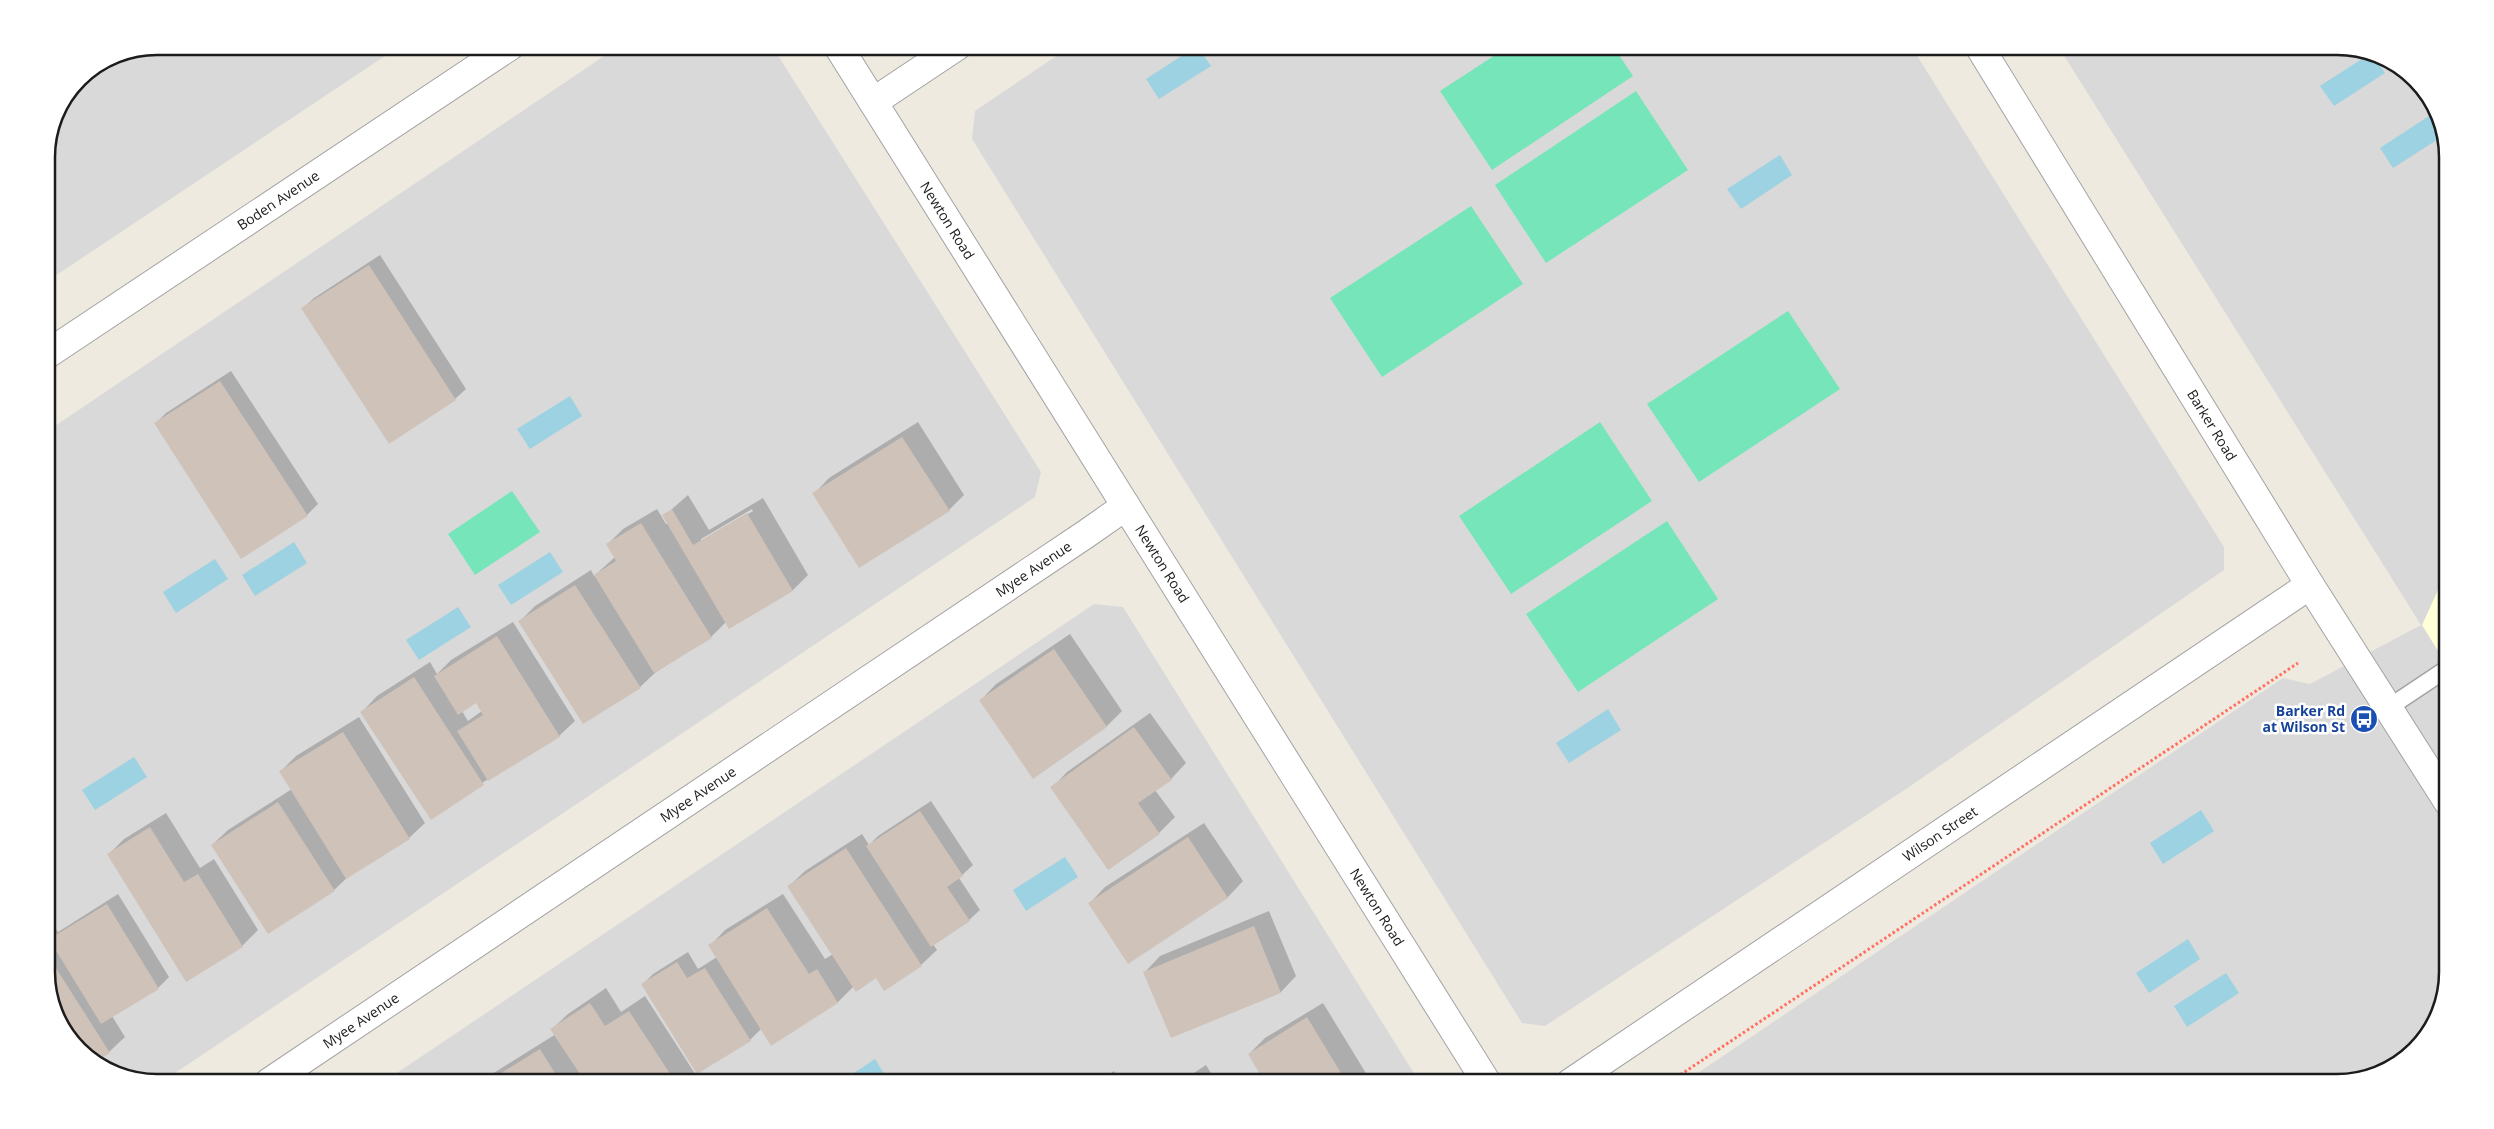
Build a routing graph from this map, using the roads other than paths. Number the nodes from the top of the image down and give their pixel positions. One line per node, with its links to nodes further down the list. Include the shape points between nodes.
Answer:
1 (496, 55): 6 (street, Boden Avenue)
2 (844, 55): 5 (street, Newton Road)
3 (944, 55): 5 (street)
4 (1985, 55): 8 (street, Barker Road)
5 (873, 102): 7 (street, Newton Road)
6 (55, 349)
7 (1126, 506): 12 (street, Myee Avenue); 13 (street, Newton Road)
8 (2310, 585): 10 (street, Barker Road); 14 (street, Wilson Street)
9 (2439, 674): 10 (lane)
10 (2388, 708): 11 (street, Barker Road)
11 (2439, 788)
12 (281, 1074)
13 (1481, 1074)
14 (1583, 1074)

